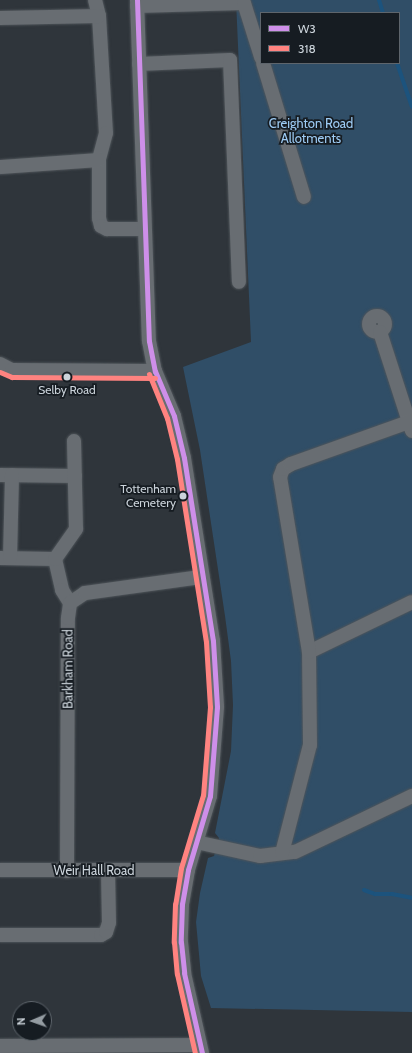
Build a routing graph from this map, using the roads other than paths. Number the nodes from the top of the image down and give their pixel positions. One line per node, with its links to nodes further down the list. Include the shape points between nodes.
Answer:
1 (95, 0): 3 (street)
2 (137, 3): 5 (street, via 244,3); 6 (street)
3 (99, 16): 4 (street); 8 (street, via 106,133)
4 (0, 18)
5 (260, 55)
6 (139, 64): 11 (street); 12 (street, via 230,60)
7 (263, 64): 10 (street)
8 (99, 160): 9 (street); 11 (street, via 101,226 107,229)
9 (0, 167)
10 (304, 197)
11 (143, 229): 15 (street, via 149,341)
12 (239, 282)
13 (380, 332): 16 (street)
14 (0, 364): 15 (street, via 12,370)
15 (155, 371): 22 (street, via 174,416 184,458)
16 (411, 425): 25 (street, via 291,464 284,469 280,477)
17 (74, 441): 19 (street)
18 (6, 475): 19 (street); 20 (street)
19 (75, 476): 21 (street, via 76,530)
20 (5, 558): 21 (street)
21 (55, 559): 24 (street, via 62,590)
22 (201, 577): 24 (street, via 86,593); 27 (street, via 213,641 217,707 210,796)
23 (412, 602): 25 (street)
24 (70, 603): 31 (street, Barkham Road)
25 (309, 652): 28 (street, via 310,744)
26 (412, 796): 28 (street, via 295,852)
27 (196, 842): 28 (street, via 260,856); 30 (street)
28 (282, 853)
29 (0, 870): 31 (street, Weir Hall Road)
30 (188, 870): 32 (street, Weir Hall Road); 35 (street, via 182,904 181,942 184,973)
31 (68, 871): 32 (street, Weir Hall Road)
32 (108, 877): 33 (street, via 109,923 106,932 101,935)
33 (0, 935)
34 (0, 1046): 36 (street)
35 (201, 1049): 36 (street)
36 (54, 1050)

